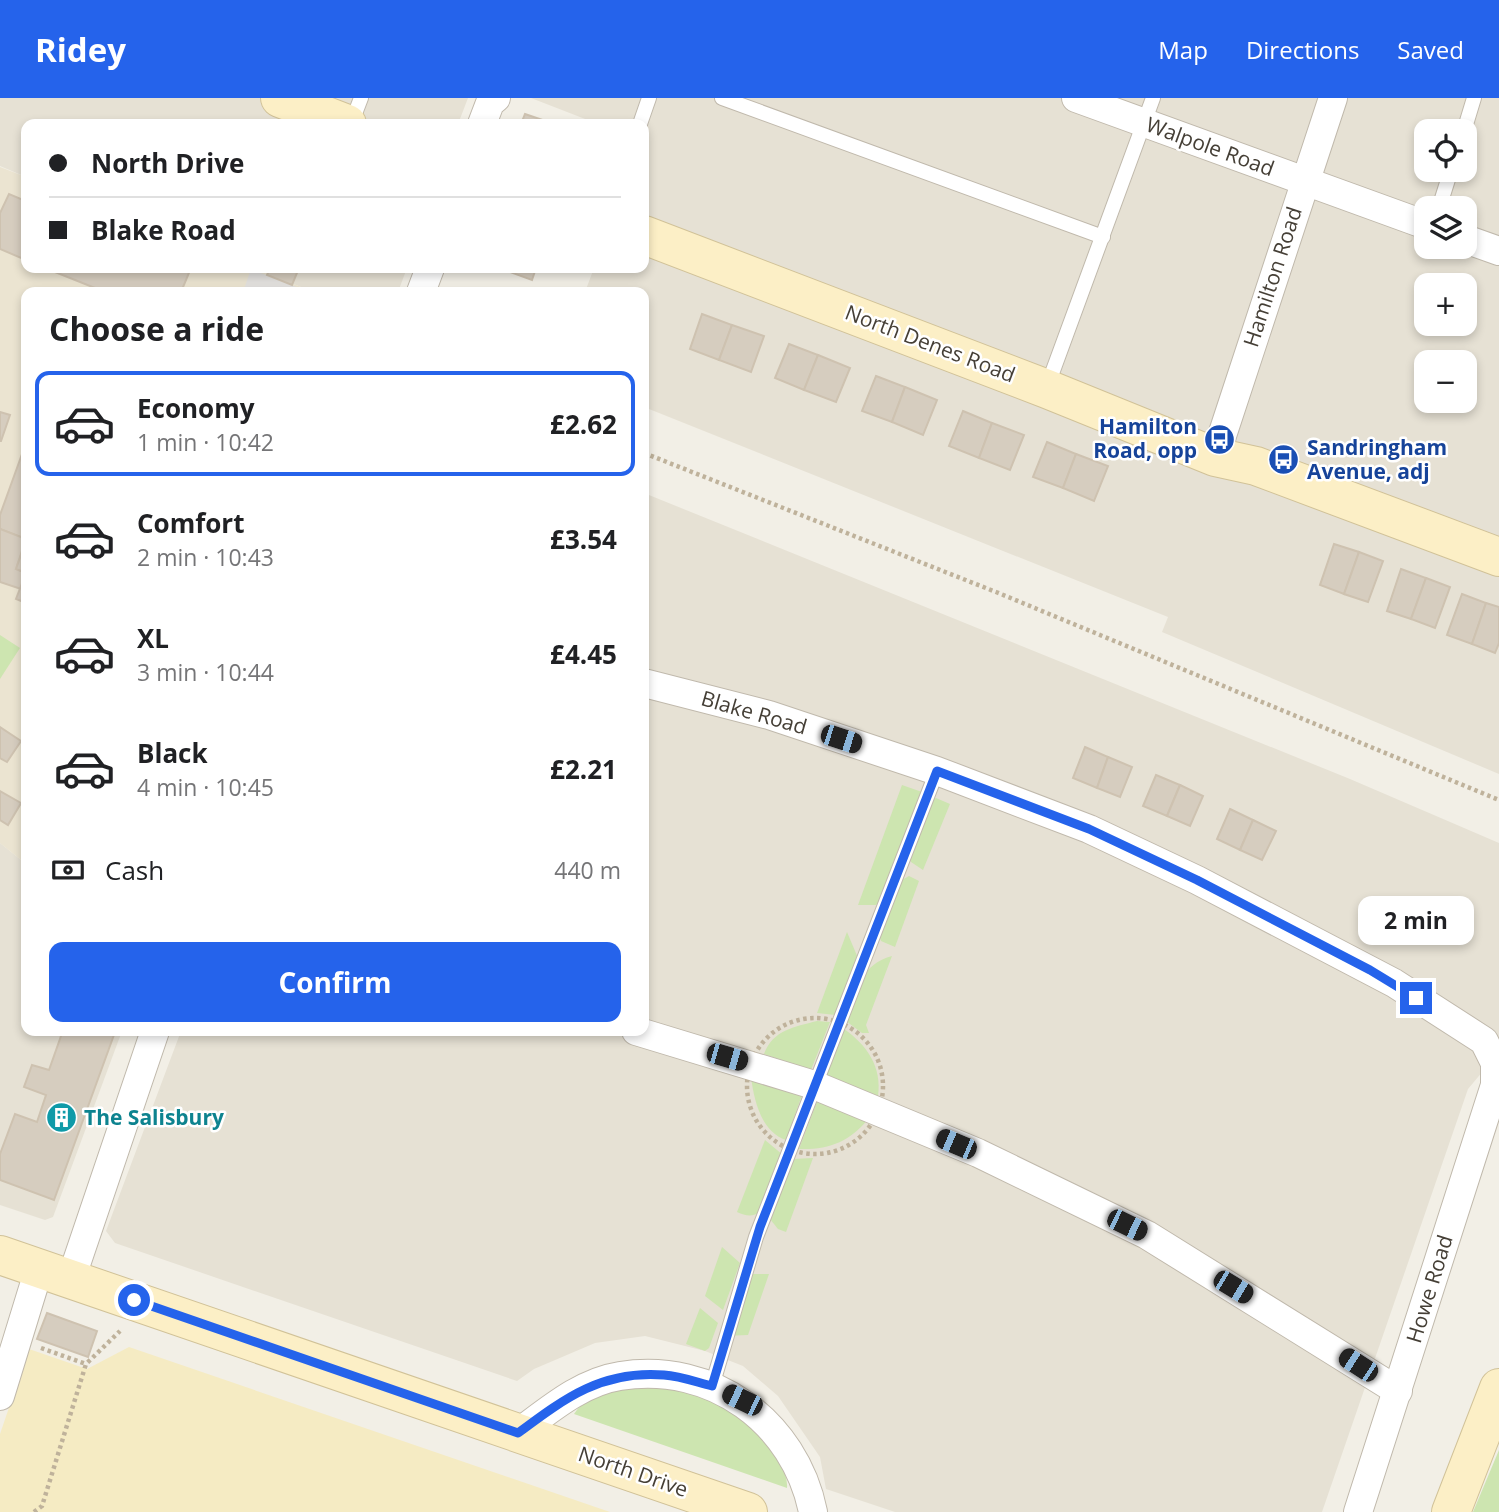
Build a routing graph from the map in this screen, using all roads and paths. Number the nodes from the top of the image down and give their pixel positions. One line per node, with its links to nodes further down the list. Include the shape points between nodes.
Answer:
1 (280, 98): 10 (street)
2 (361, 98): 11 (lane)
3 (496, 98): 12 (street)
4 (649, 98): 13 (lane)
5 (722, 98): 18 (lane)
6 (1076, 98): 9 (street, Walpole Road)
7 (1333, 98): 15 (street, Hamilton Road)
8 (1474, 98): 14 (lane)
9 (1148, 111): 15 (street, Walpole Road); 18 (lane)
10 (336, 119)
11 (351, 119)
12 (484, 119)
13 (642, 119)
14 (1468, 119)
15 (1305, 181): 16 (street, Walpole Road); 23 (street, Hamilton Road)
16 (1414, 221)
17 (649, 237): 21 (street, North Denes Road)
18 (1103, 237): 21 (lane)
19 (1477, 243): 20 (street)
20 (1499, 251)
21 (1047, 388): 23 (street, North Denes Road)
22 (649, 455): 27 (path)
23 (1214, 457): 24 (street, North Denes Road, via 1256,466)
24 (1499, 556)
25 (649, 684): 26 (street, Blake Road, via 768,715)
26 (937, 771): 30 (street, Blake Road, via 1089,829 1297,932 1394,983 1484,1041); 31 (lane)
27 (1499, 800)
28 (649, 1035): 31 (street)
29 (153, 1036): 33 (street)
30 (1495, 1063): 39 (street, Howe Road, via 1495,1085)
31 (814, 1085): 37 (lane, via 757,1237); 39 (street, via 978,1153 1147,1235)
32 (0, 1255): 33 (street, North Drive)
33 (55, 1274): 34 (street, North Drive); 35 (street)
34 (134, 1300): 36 (path, via 120,1331); 41 (street, North Drive)
35 (18, 1339): 36 (path); 40 (street)
36 (86, 1364): 42 (path, via 42,1506)
37 (712, 1386): 41 (street, via 665,1375 619,1376 572,1394); 44 (street, via 742,1400 773,1429 796,1461)
38 (1499, 1388): 46 (street)
39 (1398, 1391): 45 (street, Howe Road)
40 (0, 1396)
41 (518, 1433): 43 (street, North Drive)
42 (34, 1512)
43 (748, 1512)
44 (813, 1512)
45 (1358, 1512)
46 (1451, 1512)

